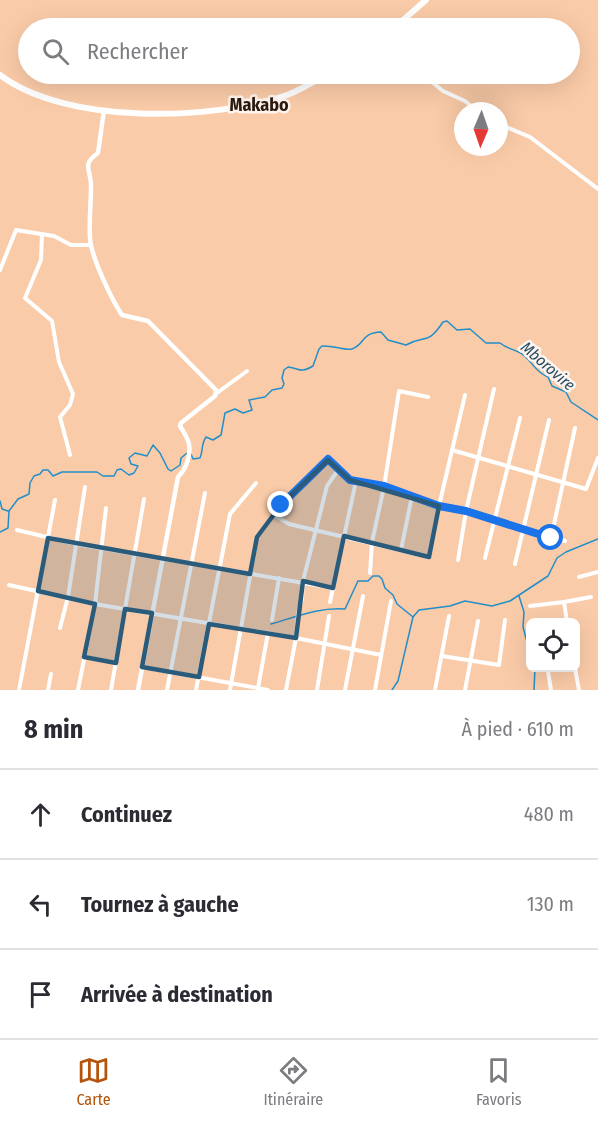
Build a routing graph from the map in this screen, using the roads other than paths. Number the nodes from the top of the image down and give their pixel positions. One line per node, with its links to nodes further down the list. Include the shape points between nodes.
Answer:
1 (426, 0): 2 (main road)
2 (405, 18)
3 (0, 75): 7 (main road, via 33,95)
4 (308, 84): 7 (main road, via 290,94 244,107 165,115)
5 (434, 84): 6 (street)
6 (466, 102)
7 (104, 110): 11 (street, via 98,153 87,169 91,181)
8 (508, 128): 9 (street, via 530,137)
9 (598, 189)
10 (42, 234): 11 (street, via 71,244); 12 (street, via 16,230); 22 (street, via 41,261 25,298 52,321 59,362 73,394 60,417)
11 (91, 244): 15 (street, via 122,315 148,321)
12 (0, 270)
13 (247, 371): 15 (street)
14 (494, 389): 23 (street)
15 (217, 393): 55 (street, via 180,423 189,443 188,453 185,470 178,477)
16 (465, 395): 21 (street)
17 (428, 397): 31 (street, via 399,391)
18 (520, 418): 25 (street)
19 (549, 420): 27 (street)
20 (575, 428): 29 (street)
21 (452, 450): 23 (street); 37 (street)
22 (70, 454)
23 (478, 458): 25 (street); 39 (street)
24 (598, 458): 29 (street, via 586,489)
25 (507, 466): 27 (street); 41 (street)
26 (338, 470): 28 (street); 40 (street, via 328,459); 42 (street, via 327,486)
27 (535, 474): 29 (street); 44 (street)
28 (356, 481): 31 (street); 45 (street)
29 (563, 482): 47 (street)
30 (256, 483): 59 (street, via 230,514)
31 (384, 486): 34 (street); 49 (street)
32 (85, 487): 50 (street)
33 (205, 493): 57 (street)
34 (412, 496): 37 (street); 52 (street)
35 (144, 499): 53 (street)
36 (55, 501): 46 (street)
37 (439, 506): 39 (street); 52 (street, via 429,556)
38 (106, 508): 51 (street)
39 (466, 511): 41 (street); 56 (street)
40 (274, 515): 42 (street, via 290,524); 62 (street, via 257,537)
41 (495, 520): 44 (street); 54 (street)
42 (315, 529): 45 (street); 65 (street)
43 (17, 530): 46 (street)
44 (522, 530): 47 (street); 58 (street)
45 (344, 536): 49 (street); 67 (street)
46 (48, 538): 50 (street); 68 (street)
47 (551, 538): 48 (street)
48 (565, 541)
49 (372, 542): 52 (street); 61 (street)
50 (76, 544): 51 (street); 70 (street)
51 (102, 549): 53 (street); 75 (street)
52 (401, 550)
53 (135, 555): 55 (street); 77 (street)
54 (485, 558)
55 (163, 560): 57 (street); 78 (street)
56 (458, 560)
57 (193, 564): 59 (street); 81 (street)
58 (515, 564)
59 (221, 568): 62 (street); 86 (street)
60 (598, 572): 63 (street)
61 (370, 573)
62 (250, 574): 64 (street); 88 (street)
63 (579, 577)
64 (279, 578): 65 (street); 83 (street)
65 (303, 581): 67 (street); 90 (street)
66 (9, 585): 68 (street)
67 (333, 588): 73 (street)
68 (38, 591): 70 (street); 106 (street)
69 (363, 596): 92 (street)
70 (68, 597): 75 (street); 87 (street)
71 (591, 597): 74 (street)
72 (391, 601): 93 (street)
73 (330, 602)
74 (564, 602): 76 (street); 82 (street)
75 (95, 604): 77 (street); 95 (street)
76 (530, 606)
77 (125, 609): 78 (street); 97 (street)
78 (152, 613): 81 (street); 98 (street)
79 (329, 616): 91 (street)
80 (449, 616): 94 (street)
81 (182, 618): 86 (street); 99 (street)
82 (566, 618)
83 (272, 620)
84 (505, 620): 96 (street, via 499,665)
85 (478, 621): 96 (street)
86 (209, 624): 88 (street); 103 (street)
87 (60, 628)
88 (240, 628): 89 (street); 104 (street)
89 (268, 633): 90 (street); 105 (street)
90 (296, 638): 91 (street); 115 (street)
91 (324, 644): 92 (street); 116 (street)
92 (354, 650): 93 (street); 117 (street)
93 (381, 655): 118 (street)
94 (442, 656): 96 (street); 119 (street)
95 (84, 657): 97 (street); 108 (street)
96 (471, 662): 120 (street)
97 (116, 663): 109 (street)
98 (142, 667): 99 (street); 110 (street)
99 (171, 672): 103 (street); 111 (street)
100 (548, 672): 121 (street)
101 (576, 672): 122 (street)
102 (51, 674): 107 (street)
103 (199, 677): 104 (street); 112 (street)
104 (231, 684): 105 (street); 113 (street)
105 (258, 689): 114 (street)
106 (19, 690)
107 (48, 690)
108 (78, 690)
109 (111, 690)
110 (138, 690)
111 (167, 690)
112 (196, 690)
113 (230, 690)
114 (268, 690)
115 (286, 690)
116 (317, 690)
117 (345, 690)
118 (375, 690)
119 (435, 690)
120 (465, 690)
121 (550, 690)
122 (579, 690)

